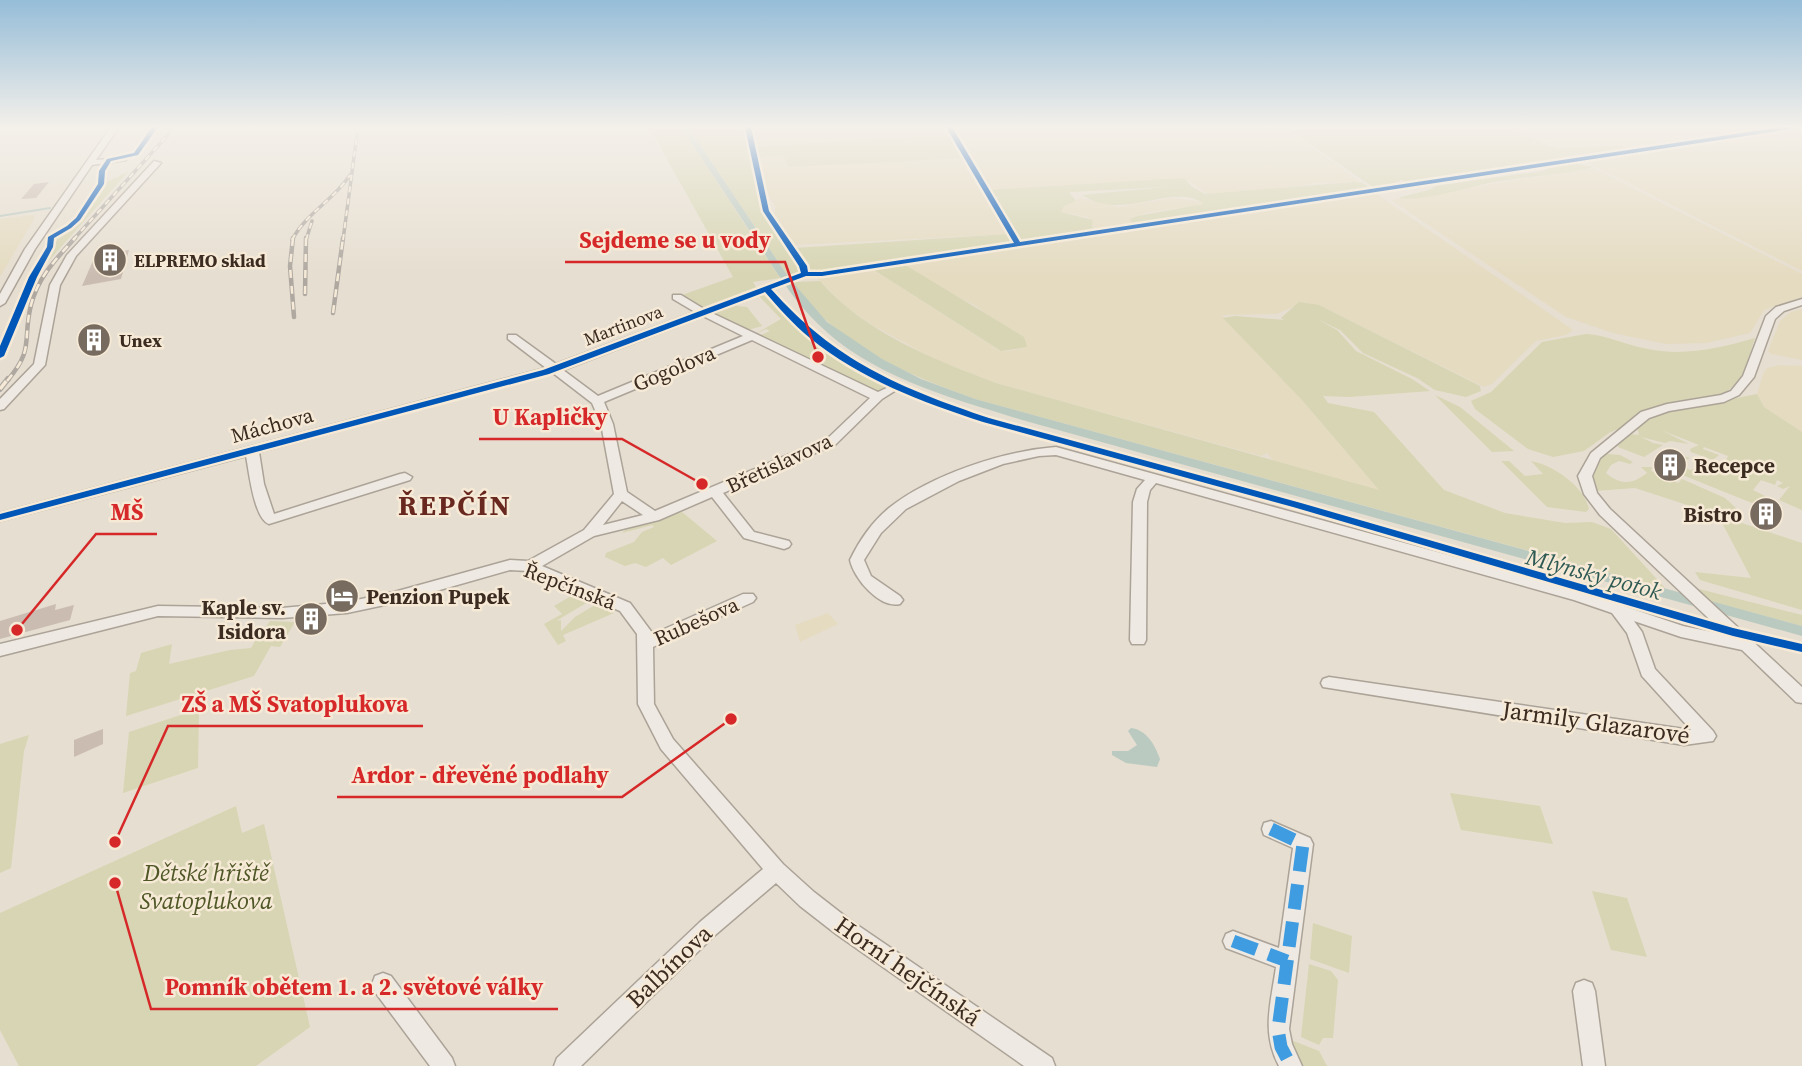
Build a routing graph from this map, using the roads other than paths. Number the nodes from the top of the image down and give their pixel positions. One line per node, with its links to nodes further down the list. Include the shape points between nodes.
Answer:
1 (80, 177): 6 (street, via 30,249)
2 (144, 177): 14 (street, via 72,255 55,285 39,365)
3 (803, 275): 7 (street, Martinova)
4 (677, 297): 7 (street)
5 (1802, 302): 30 (street, via 1780,309 1770,318 1748,377 1735,393 1645,415 1587,468 1587,485 1598,504)
6 (0, 303)
7 (704, 313): 8 (street); 10 (street, Martinova)
8 (752, 336): 12 (street); 13 (street, Gogolova)
9 (512, 337): 10 (street)
10 (554, 370): 13 (street); 15 (street, Máchova)
11 (895, 387): 12 (street, Břetislavova)
12 (878, 397): 18 (street, Břetislavova, via 832,441)
13 (597, 401): 19 (street, via 607,424)
14 (0, 406)
15 (252, 450): 16 (street, via 269,520); 20 (street, Máchova)
16 (405, 477)
17 (1153, 478): 26 (street, via 1044,450 1020,454 934,488 886,519 857,560 866,579); 27 (street); 28 (street, via 1140,502)
18 (715, 492): 21 (street, Břetislavova); 23 (street, via 749,535)
19 (621, 494): 21 (street); 22 (street)
20 (0, 517)
21 (654, 517): 22 (street, Břetislavova)
22 (589, 533): 24 (street)
23 (784, 544)
24 (530, 566): 29 (street, Řepčínská, via 625,607 645,633); 31 (street, Řepčínská, via 510,565 338,609 158,611)
25 (748, 598): 29 (street, Rubešova)
26 (895, 600)
27 (1618, 610): 30 (street, via 1711,639); 32 (street, Jarmily Glazarové, via 1634,632 1648,672 1707,736 1684,738)
28 (1138, 640)
29 (645, 644): 35 (street, Řepčínská, via 646,704 667,744)
30 (1747, 645): 33 (street)
31 (0, 650)
32 (1329, 683)
33 (1802, 697)
34 (1270, 829): 37 (street, via 1303,844)
35 (776, 870): 41 (street, Balbínova, via 707,929); 42 (street, Horní hejčínská, via 843,927)
36 (1233, 941): 37 (street)
37 (1287, 961): 43 (street, via 1278,1034)
38 (383, 984): 40 (street)
39 (1584, 990): 44 (street)
40 (444, 1066)
41 (565, 1066)
42 (1044, 1066)
43 (1291, 1066)
44 (1594, 1066)

